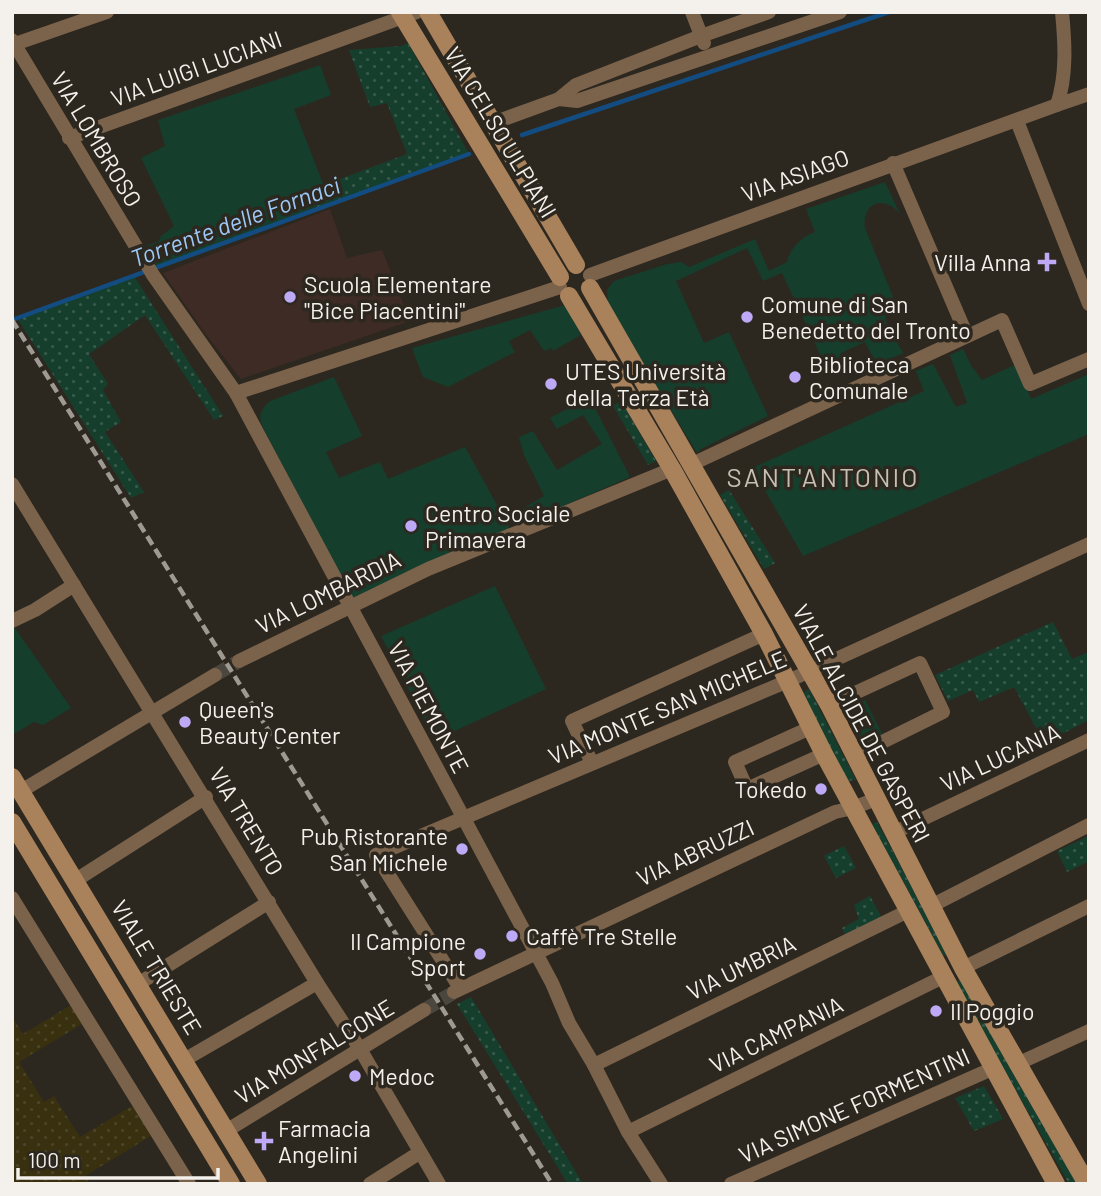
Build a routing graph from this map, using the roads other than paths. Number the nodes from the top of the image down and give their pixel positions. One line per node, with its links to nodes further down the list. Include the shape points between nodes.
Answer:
1 (107, 12): 9 (street)
2 (428, 12): 15 (street, VIA CELSO ULPIANI)
3 (692, 12): 8 (street)
4 (769, 12): 8 (street)
5 (840, 12): 10 (street)
6 (1062, 12): 13 (street, via 1065,41)
7 (407, 14): 16 (street, VIA LUIGI LUCIANI); 20 (street, VIA CELSO ULPIANI)
8 (701, 36): 10 (street); 12 (street, via 576,85)
9 (13, 43): 16 (street, VIA LOMBROSO)
10 (710, 57): 12 (street, via 578,102)
11 (1089, 94): 13 (street, VIA ASIAGO)
12 (559, 99): 15 (street)
13 (1057, 105): 14 (street, VIA ASIAGO)
14 (1017, 121): 17 (street, VIA ASIAGO); 21 (street)
15 (493, 123): 19 (street, VIA CELSO ULPIANI)
16 (69, 138): 18 (street, VIA LOMBROSO)
17 (892, 163): 19 (street, VIA ASIAGO); 22 (street)
18 (144, 260): 24 (street, VIA PIEMONTE)
19 (585, 276): 20 (street, via 566,268); 20 (street, via 582,295); 25 (street, VIALE ALCIDE DE GASPERI)
20 (563, 287): 24 (street); 26 (street, VIALE ALCIDE DE GASPERI)
21 (1089, 304)
22 (967, 336): 23 (street, via 1002,320 1030,384); 25 (street)
23 (1089, 359)
24 (236, 393): 30 (street, VIA PIEMONTE)
25 (692, 464): 34 (street, VIALE ALCIDE DE GASPERI)
26 (671, 469): 30 (street, VIA LOMBARDIA); 32 (street, VIALE ALCIDE DE GASPERI)
27 (12, 484): 29 (street, VIA TRENTO)
28 (1089, 544): 34 (street, VIA MONTE SAN MICHELE)
29 (75, 585): 31 (street); 38 (street, VIA TRENTO)
30 (350, 606): 33 (street, VIA LOMBARDIA); 48 (street, VIA PIEMONTE)
31 (12, 621)
32 (764, 634): 36 (street, VIALE ALCIDE DE GASPERI); 43 (street, via 572,720)
33 (239, 661)
34 (810, 671): 36 (street, VIA MONTE SAN MICHELE); 37 (street, VIALE ALCIDE DE GASPERI)
35 (215, 675): 38 (street)
36 (788, 681): 39 (street, VIALE ALCIDE DE GASPERI); 43 (street, VIA MONTE SAN MICHELE)
37 (830, 705): 42 (street, VIALE ALCIDE DE GASPERI); 42 (street, via 920,663 943,712)
38 (153, 712): 44 (street); 45 (street, VIA TRENTO)
39 (810, 728): 41 (street, VIALE ALCIDE DE GASPERI); 41 (street, via 734,762 747,789)
40 (1089, 740): 51 (street, VIA LUCANIA)
41 (824, 754): 47 (street, VIALE ALCIDE DE GASPERI)
42 (854, 756): 46 (street, VIALE ALCIDE DE GASPERI)
43 (592, 763): 48 (street, VIA MONTE SAN MICHELE)
44 (17, 784): 52 (street, VIALE TRIESTE)
45 (206, 797): 52 (street); 54 (street, VIA TRENTO)
46 (876, 799): 47 (street, VIA ABRUZZI); 51 (street, VIALE ALCIDE DE GASPERI)
47 (853, 808): 57 (street, VIALE ALCIDE DE GASPERI); 58 (street, VIA ABRUZZI, via 835,812)
48 (461, 818): 58 (street, VIA PIEMONTE); 58 (street, VIA MONTE SAN MICHELE, via 376,855 457,991)
49 (12, 822): 75 (street)
50 (1089, 825): 55 (street)
51 (893, 833): 55 (street, VIALE ALCIDE DE GASPERI)
52 (76, 880): 62 (street, VIALE TRIESTE)
53 (12, 898): 74 (street)
54 (269, 902): 61 (street, VIA TRENTO); 62 (street)
55 (931, 906): 59 (street, VIALE ALCIDE DE GASPERI)
56 (1089, 906): 59 (street)
57 (908, 911): 60 (street, VIALE ALCIDE DE GASPERI); 68 (street, VIA UMBRIA)
58 (535, 953): 68 (street, VIA PIEMONTE)
59 (963, 968): 67 (street, VIALE ALCIDE DE GASPERI)
60 (945, 976): 69 (street, VIALE ALCIDE DE GASPERI); 71 (street, VIA CAMPANIA)
61 (317, 983): 65 (street, VIA TRENTO); 66 (street)
62 (138, 984): 66 (street, VIALE TRIESTE)
63 (424, 1010): 65 (street, VIA MONFALCONE)
64 (1089, 1031): 67 (street)
65 (360, 1049): 70 (street, VIA MONFALCONE); 72 (street, VIA TRENTO)
66 (184, 1060): 70 (street, VIALE TRIESTE)
67 (1017, 1064): 81 (street, VIALE ALCIDE DE GASPERI)
68 (594, 1065): 71 (street, VIA PIEMONTE)
69 (994, 1068): 73 (street, VIALE ALCIDE DE GASPERI); 80 (street, VIA SIMONE FORMENTINI)
70 (226, 1130): 76 (street, VIALE TRIESTE)
71 (628, 1132): 79 (street, VIA PIEMONTE)
72 (419, 1153): 77 (street); 78 (street, VIA TRENTO)
73 (1054, 1183)
74 (189, 1184)
75 (231, 1184)
76 (258, 1184)
77 (370, 1184)
78 (439, 1184)
79 (661, 1184)
80 (731, 1184)
81 (1087, 1184)

